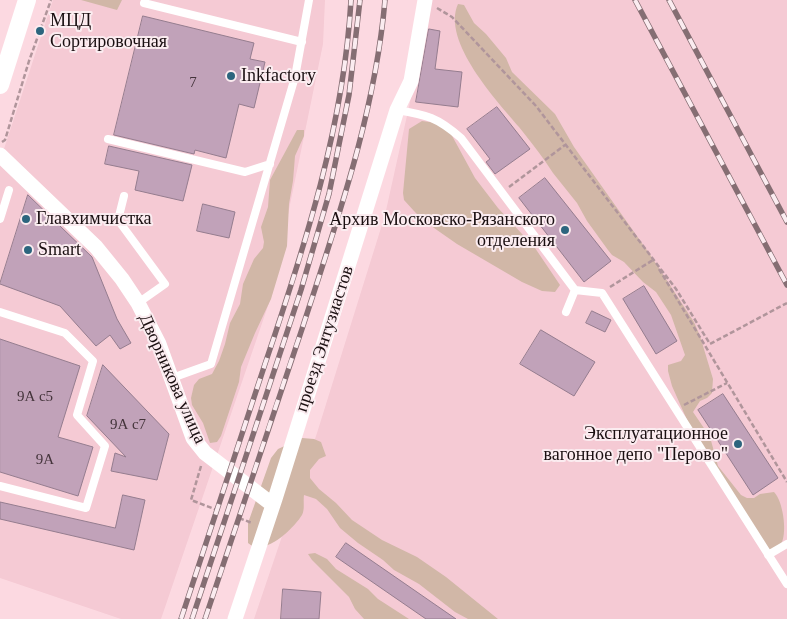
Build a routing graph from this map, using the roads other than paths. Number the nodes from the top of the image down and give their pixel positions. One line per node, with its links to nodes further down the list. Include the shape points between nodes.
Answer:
1 (27, 0): 6 (street)
2 (309, 0): 5 (lane)
3 (425, 2): 7 (street, проезд Энтузиастов, via 412,81)
4 (144, 3): 5 (lane)
5 (302, 42): 10 (lane)
6 (0, 85)
7 (397, 110): 14 (lane, via 422,114 444,123 461,138); 20 (street, проезд Энтузиастов)
8 (108, 139): 10 (lane, via 245,172)
9 (0, 154): 15 (street, Дворникова улица, via 96,247)
10 (270, 164): 18 (lane, via 211,364)
11 (10, 190): 13 (lane)
12 (124, 196): 15 (lane, via 118,220 164,284)
13 (0, 219)
14 (575, 290): 17 (lane); 22 (lane, via 602,293)
15 (138, 303): 18 (street, Дворникова улица)
16 (0, 312): 19 (lane, via 65,333 93,362 77,415 105,446 86,508)
17 (566, 312)
18 (172, 378): 20 (street, Дворникова улица, via 194,438 205,453)
19 (0, 486)
20 (273, 505): 24 (street, проезд Энтузиастов)
21 (787, 544): 22 (lane)
22 (768, 555): 23 (lane)
23 (787, 584)
24 (234, 619)

